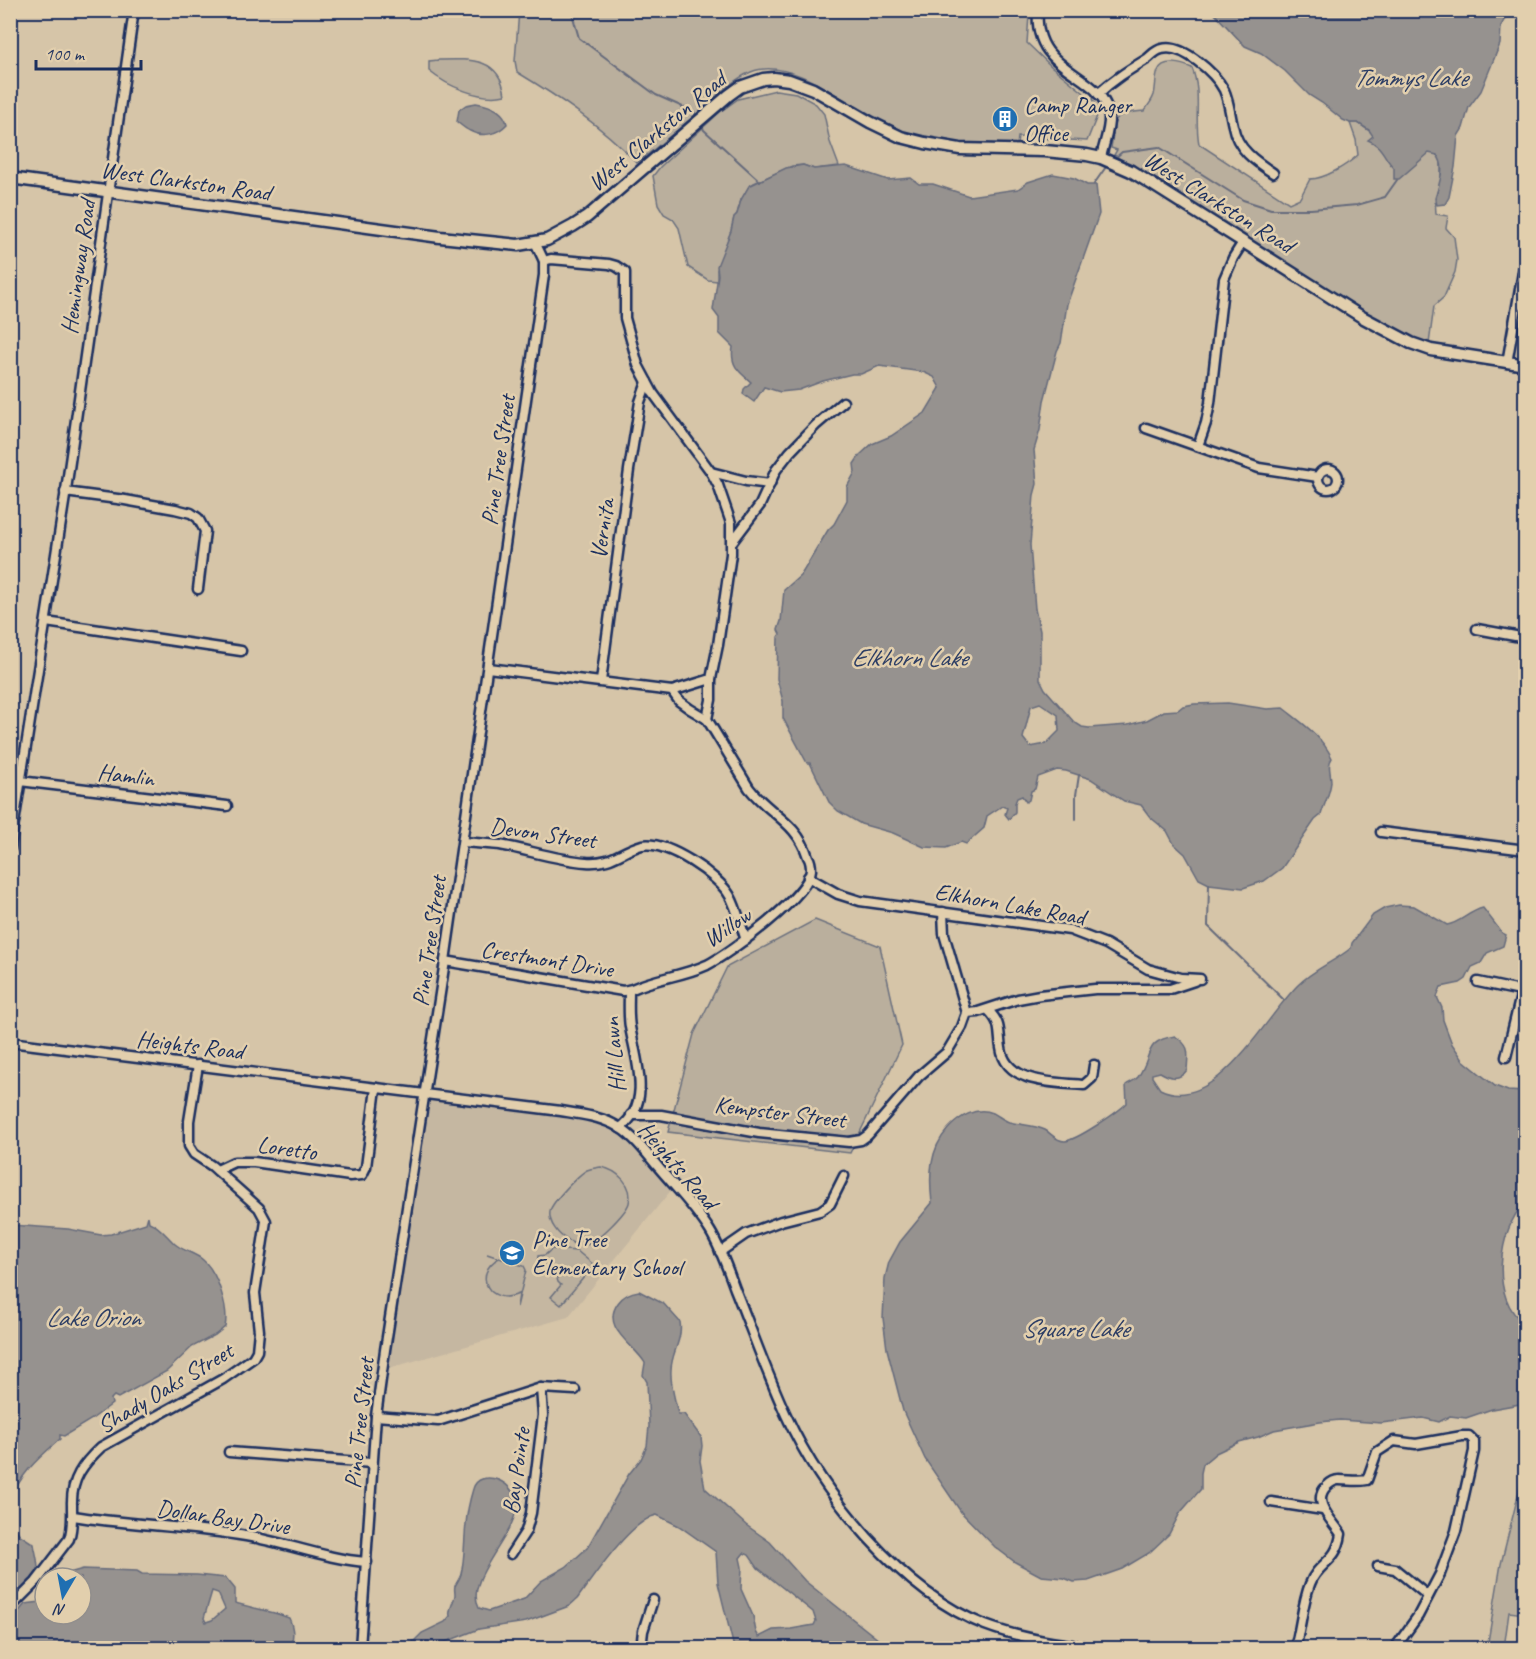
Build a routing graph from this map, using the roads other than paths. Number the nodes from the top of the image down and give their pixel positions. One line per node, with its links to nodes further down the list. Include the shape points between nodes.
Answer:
1 (134, 10): 7 (street, Hemingway Road)
2 (1038, 10): 3 (street, via 1038,32 1047,51)
3 (1098, 94): 4 (street, via 1109,118); 5 (street, via 1162,48 1183,53 1210,72 1224,90 1237,140 1252,159)
4 (1101, 158): 8 (main road, West Clarkston Road, via 1045,151 960,149 925,143 870,123 813,89 789,80 763,79 729,95 587,217); 9 (main road, West Clarkston Road, via 1131,171)
5 (1273, 173)
6 (10, 178): 7 (main road, West Clarkston Road)
7 (109, 192): 8 (main road, West Clarkston Road, via 487,243); 21 (street, Hemingway Road)
8 (536, 242): 11 (street, Pine Tree Street)
9 (1243, 243): 12 (main road, West Clarkston Road, via 1362,318 1411,343); 17 (street, via 1224,279 1210,403)
10 (1526, 255): 12 (street)
11 (543, 261): 14 (street, via 597,263 625,272 625,318); 30 (street, Pine Tree Street)
12 (1507, 363): 13 (main road, West Clarkston Road)
13 (1526, 366)
14 (647, 382): 18 (street); 32 (street, Vernita, via 640,402)
15 (843, 402): 20 (street, via 790,452)
16 (1146, 428): 17 (street)
17 (1198, 446): 19 (street, via 1259,468)
18 (711, 472): 20 (street); 22 (street)
19 (1318, 477)
20 (770, 484): 23 (street)
21 (65, 492): 25 (street, via 175,509 198,518 205,531); 26 (street, Hemingway Road)
22 (728, 513): 23 (street); 24 (street)
23 (749, 522): 24 (street)
24 (732, 542): 31 (street)
25 (198, 588)
26 (46, 622): 29 (street); 35 (street, Hemingway Road)
27 (1477, 629): 28 (street)
28 (1526, 638)
29 (241, 651)
30 (488, 668): 32 (street); 38 (street, Pine Tree Street)
31 (711, 679): 33 (street); 34 (street)
32 (601, 681): 33 (street)
33 (672, 691): 34 (street, via 679,701)
34 (707, 719): 41 (street, via 753,793 793,828 808,857)
35 (20, 782): 36 (street, Hamlin); 39 (street, Hemingway Road)
36 (227, 806)
37 (1381, 831): 40 (street)
38 (463, 842): 43 (street, Devon Street, via 500,845 584,862 617,857 643,845 662,846 686,858 723,886); 44 (street, Pine Tree Street)
39 (10, 849)
40 (1526, 850)
41 (808, 877): 42 (street, Elkhorn Lake Road, via 858,901); 43 (street, Willow, via 774,917)
42 (943, 912): 49 (street, Elkhorn Lake Road, via 1070,930 1106,944 1154,971 1200,979 1170,989 1095,989 1040,995); 50 (street, via 944,934)
43 (746, 940): 46 (street, Willow, via 700,968)
44 (446, 961): 47 (street, Crestmont Drive); 56 (street, Pine Tree Street)
45 (1478, 982): 48 (street)
46 (641, 985): 47 (street, Crestmont Drive)
47 (628, 990): 57 (street, Hill Lawn, via 640,1080)
48 (1524, 992): 52 (street)
49 (988, 1010): 50 (street); 54 (street, via 1000,1027 1003,1057 1030,1080 1084,1084 1092,1078)
50 (967, 1013): 57 (street, Kempster Street, via 947,1053 919,1076 861,1140 759,1133 661,1115)
51 (10, 1042): 53 (street, Heights Road)
52 (1506, 1058)
53 (198, 1065): 55 (street, Heights Road); 59 (street, Shady Oaks Street, via 189,1146)
54 (1094, 1065)
55 (376, 1088): 56 (street, Heights Road); 59 (street, Loretto, via 362,1175 254,1162 234,1162)
56 (425, 1094): 58 (street, Heights Road, via 589,1115); 64 (street, Pine Tree Street)
57 (631, 1115): 58 (street)
58 (620, 1128): 61 (street, Heights Road, via 684,1197)
59 (217, 1170): 69 (street, Shady Oaks Street, via 260,1208 266,1221 255,1293 257,1351 223,1379 90,1457 74,1484)
60 (844, 1176): 61 (street, via 830,1204 820,1211 754,1231)
61 (720, 1252): 78 (street, Heights Road, via 798,1440 827,1485 872,1541 915,1582 983,1624 1054,1644)
62 (541, 1388): 63 (street); 64 (street, via 438,1421); 70 (street, Bay Pointe, via 543,1415 531,1513 526,1531)
63 (575, 1390)
64 (376, 1416): 66 (street, Pine Tree Street)
65 (229, 1452): 66 (street)
66 (372, 1463): 71 (street, Pine Tree Street)
67 (1271, 1502): 68 (street)
68 (1323, 1510): 73 (street, via 1324,1488 1338,1480 1367,1479 1377,1452 1394,1441 1416,1444 1469,1436 1474,1441 1474,1451 1456,1531); 79 (street, via 1341,1534 1339,1546 1311,1582)
69 (73, 1516): 71 (street, Dollar Bay Drive, via 243,1535 334,1558); 75 (street, Shady Oaks Street, via 62,1550)
70 (511, 1554)
71 (367, 1562): 76 (street, Pine Tree Street)
72 (1378, 1566): 73 (street, via 1395,1569)
73 (1428, 1596): 80 (street)
74 (653, 1600): 77 (street)
75 (10, 1608)
76 (360, 1648)
77 (641, 1648)
78 (1100, 1648)
79 (1295, 1648)
80 (1395, 1648)

